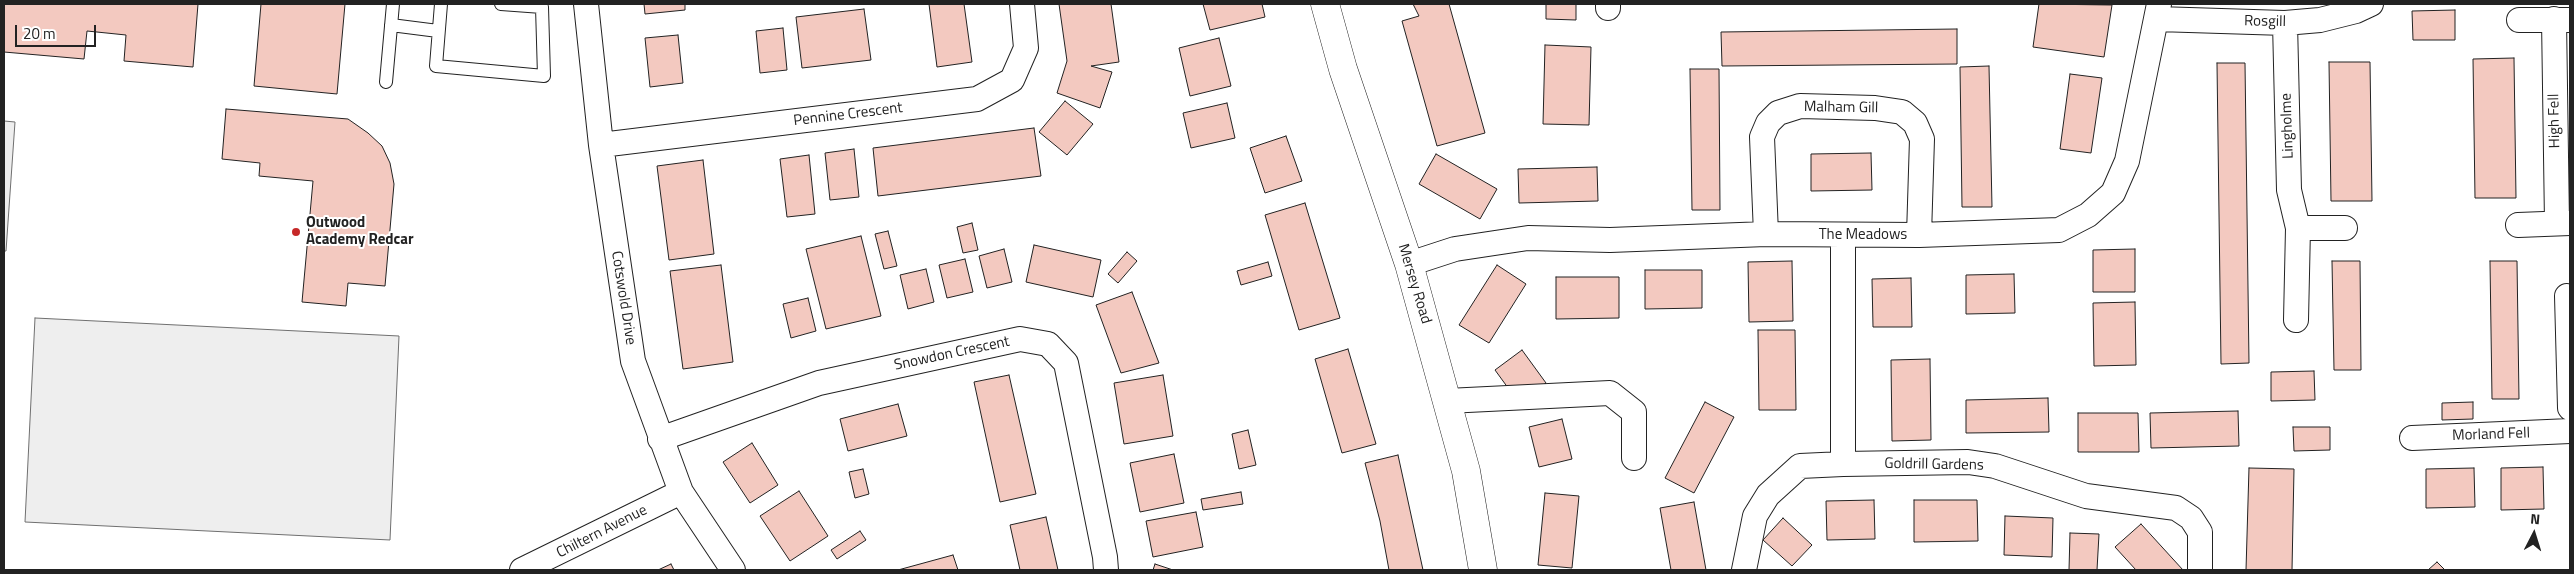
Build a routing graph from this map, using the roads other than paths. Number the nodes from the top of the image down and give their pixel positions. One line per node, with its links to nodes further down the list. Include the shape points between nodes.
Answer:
1 (393, 4): 12 (lane)
2 (440, 4): 13 (lane)
3 (501, 4): 13 (lane, via 542,7 544,76 436,66)
4 (586, 4): 15 (street, Cotswold Drive)
5 (1022, 4): 15 (street, Pennine Crescent, via 1026,48 1012,80 976,100)
6 (1325, 4): 23 (street, Mersey Road, via 1343,69)
7 (2370, 4): 11 (street, Rosgill, via 2320,20)
8 (2158, 11): 11 (street, Rosgill); 22 (street, The Meadows, via 2127,161 2113,194 2088,215 2059,230)
9 (2519, 20): 10 (street, High Fell)
10 (2562, 20): 16 (street, High Fell)
11 (2285, 23): 18 (street, Lingholme, via 2289,190)
12 (391, 25): 13 (lane); 14 (lane)
13 (438, 31)
14 (386, 82)
15 (601, 145): 30 (street, Cotswold Drive, via 633,361)
16 (2564, 223): 17 (street)
17 (2518, 225)
18 (2298, 228): 19 (street); 25 (street, Lingholme)
19 (2345, 228)
20 (1766, 234): 21 (street, The Meadows); 22 (street, Malham Gill, via 1762,137 1768,123 1778,113 1800,106 1875,108 1902,112 1915,123 1922,139); 23 (street, The Meadows, via 1610,240 1528,238 1455,249)
21 (1843, 235): 22 (street, The Meadows); 32 (street)
22 (1919, 235)
23 (1410, 264): 26 (street, Mersey Road)
24 (2567, 296): 27 (street)
25 (2296, 320)
26 (1447, 401): 31 (street, via 1610,393 1634,412); 37 (street, Mersey Road, via 1466,471)
27 (2570, 408)
28 (2570, 432): 29 (street, Morland Fell)
29 (2412, 438)
30 (660, 440): 33 (street, Cotswold Drive); 36 (street, Snowdon Crescent, via 820,383 1020,339 1048,344 1066,362)
31 (1634, 458)
32 (1843, 464): 38 (street, Goldrill Gardens, via 1800,466 1768,495 1755,516); 39 (street, Goldrill Gardens, via 1968,462 1995,466 2086,496 2176,508 2191,518 2200,532)
33 (681, 492): 34 (street, Chiltern Avenue); 35 (street, Cotswold Drive)
34 (522, 570)
35 (733, 570)
36 (1106, 570)
37 (1483, 570)
38 (1744, 570)
39 (2200, 570)

